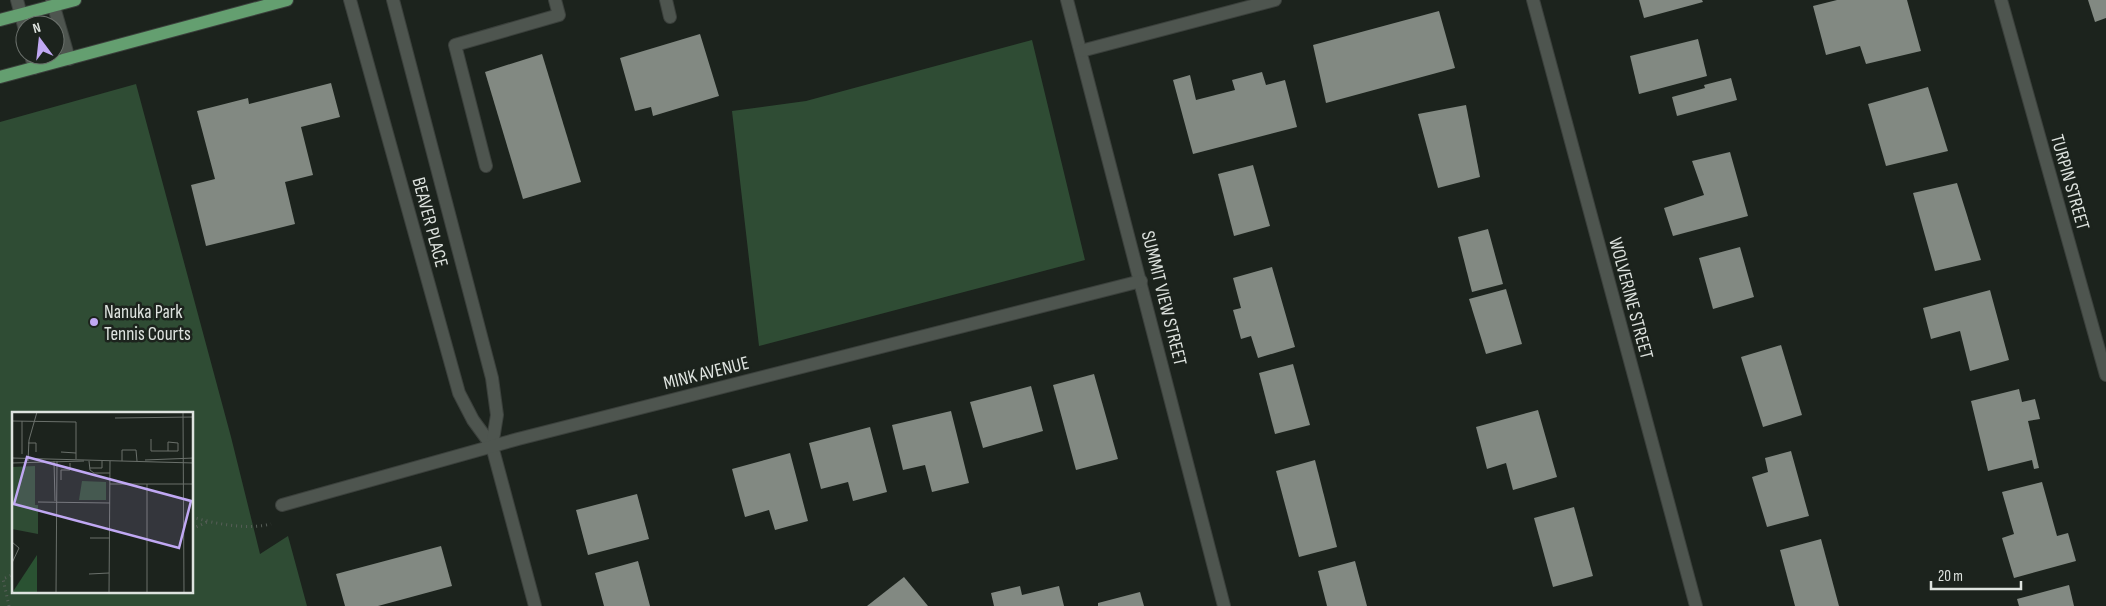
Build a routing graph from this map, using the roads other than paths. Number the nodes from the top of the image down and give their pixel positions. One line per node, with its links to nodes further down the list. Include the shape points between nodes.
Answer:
1 (18, 0): 13 (street)
2 (75, 0): 12 (main road)
3 (287, 0): 17 (main road)
4 (350, 0): 24 (street, BEAVER PLACE, via 459,393)
5 (393, 0): 24 (street, BEAVER PLACE, via 492,378 497,415)
6 (556, 0): 21 (street, via 559,15 455,45)
7 (666, 0): 14 (street)
8 (1067, 0): 16 (street, SUMMIT VIEW STREET)
9 (1275, 0): 16 (street)
10 (1533, 0): 28 (street, WOLVERINE STREET)
11 (2001, 0): 23 (street, TURPIN STREET)
12 (53, 3): 13 (main road); 17 (street)
13 (21, 14): 15 (main road)
14 (670, 17)
15 (0, 20)
16 (1081, 51): 22 (street, SUMMIT VIEW STREET)
17 (69, 59): 19 (main road)
18 (33, 65): 19 (street)
19 (34, 68): 20 (main road)
20 (0, 77)
21 (486, 166)
22 (1141, 281): 24 (street, MINK AVENUE); 27 (street, SUMMIT VIEW STREET)
23 (2106, 375)
24 (492, 446): 25 (street, MINK AVENUE); 26 (street, BEAVER PLACE)
25 (282, 505)
26 (535, 606)
27 (1224, 606)
28 (1696, 606)

